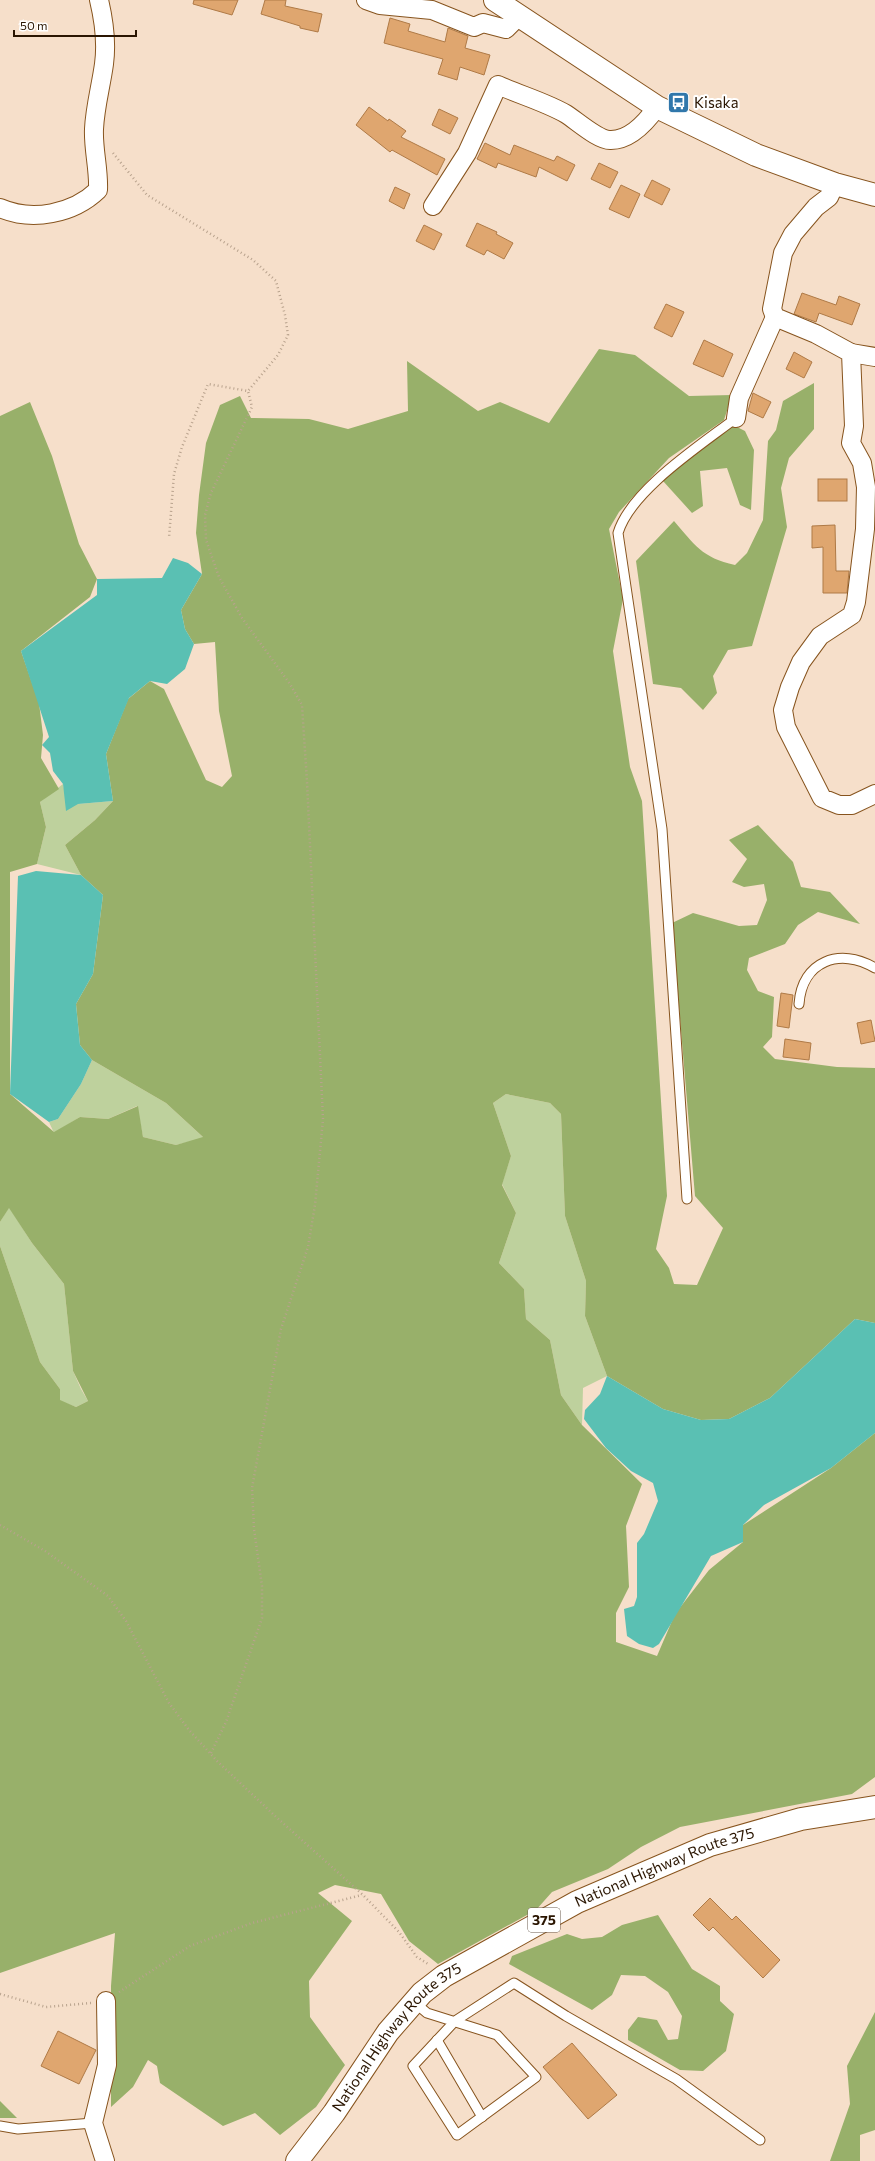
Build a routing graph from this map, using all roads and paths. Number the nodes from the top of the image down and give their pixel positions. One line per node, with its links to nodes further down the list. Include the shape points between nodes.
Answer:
1 (99, 0): 6 (street, via 105,40)
2 (366, 0): 4 (street, via 380,5 432,10 474,27 483,23 506,29)
3 (495, 0): 4 (main road)
4 (519, 16): 5 (main road)
5 (657, 107): 7 (main road, via 756,155); 9 (street, via 646,122 630,134 611,140 602,139 564,113 498,85 467,153)
6 (94, 130): 10 (street, via 98,190 87,201 52,214 34,215); 14 (path, via 147,195 253,260 276,281 288,336 278,355)
7 (834, 184): 8 (main road); 11 (street, via 829,198 816,207 793,234 783,253 772,309)
8 (875, 195)
9 (433, 206)
10 (0, 208)
11 (775, 317): 12 (street, via 816,334); 15 (street, via 739,398)
12 (850, 353): 13 (street); 17 (street, via 854,426 851,443 862,463 866,487 865,528 856,602 852,615 820,636 801,662 783,710 786,727 822,798 839,805 852,805)
13 (875, 357)
14 (248, 392): 16 (path, via 208,384 182,447 174,474); 22 (path, via 252,407 211,493 205,515 206,540 219,577 302,705 323,1119 315,1205 308,1247 281,1329 252,1488 254,1529 262,1586 262,1618 226,1722)
15 (736, 418): 20 (lane, via 673,465 630,509 622,519 618,533 662,829)
16 (169, 538)
17 (875, 794)
18 (875, 968): 19 (lane, via 852,959 833,958 822,961 812,970 800,990)
19 (799, 1004)
20 (687, 1199)
21 (0, 1525): 22 (path, via 45,1551 108,1596 126,1621 169,1703 189,1730)
22 (211, 1753): 24 (path, via 274,1815)
23 (875, 1807): 25 (main road, National Highway Route 375 / 375, via 801,1819 710,1845 577,1902)
24 (363, 1895): 25 (path, via 399,1932 417,1957); 27 (path, via 252,1923 190,1946)
25 (444, 1976): 28 (main road, National Highway Route 375 / 375)
26 (0, 1994): 27 (path, via 46,2007)
27 (106, 2001): 32 (street, via 107,2065)
28 (414, 2002): 29 (lane, via 427,2013); 36 (main road, National Highway Route 375 / 375, via 388,2032 334,2113)
29 (455, 2021): 30 (lane); 31 (lane, via 497,2035 536,2077); 34 (lane, via 514,1983 676,2079)
30 (437, 2040): 31 (lane); 31 (lane, via 413,2066 457,2135)
31 (482, 2117)
32 (93, 2123): 33 (lane, via 18,2129); 35 (street)
33 (0, 2126)
34 (760, 2140)
35 (105, 2161)
36 (297, 2161)

